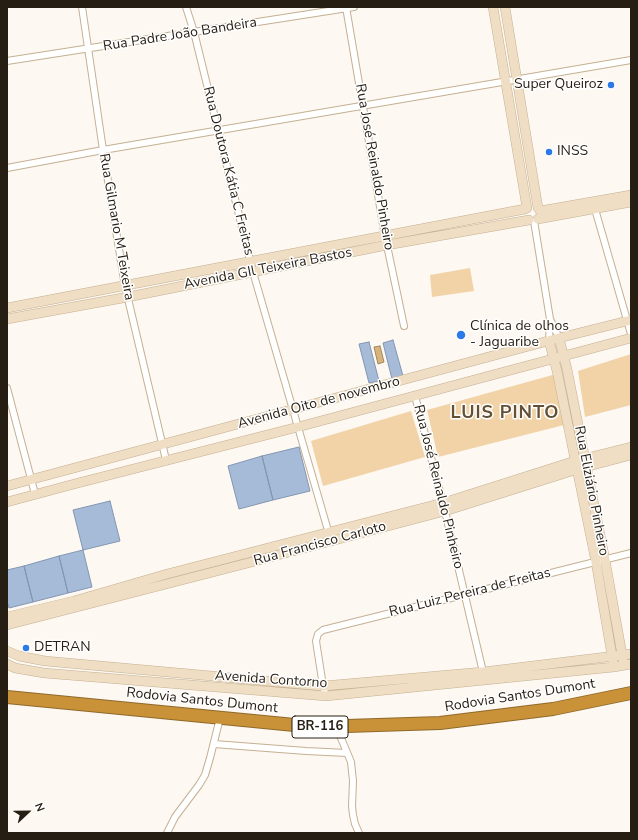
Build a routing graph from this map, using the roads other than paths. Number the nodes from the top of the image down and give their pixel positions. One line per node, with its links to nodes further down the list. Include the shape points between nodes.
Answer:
1 (82, 7): 8 (street, Rua Gilmario M Teixeira)
2 (186, 7): 7 (street, Rua Doutora Kátia C Freitas)
3 (354, 7): 6 (street, Rua Padre João Bandeira)
4 (493, 7): 12 (street)
5 (505, 7): 11 (street, Rua Eliziário Pinheiro)
6 (346, 8): 7 (street, Rua Padre João Bandeira); 13 (street, Rua José Reinaldo Pinheiro)
7 (194, 32): 8 (street, Rua Padre João Bandeira); 14 (street, Rua Doutora Kátia C Freitas)
8 (88, 50): 10 (street, Rua Padre João Bandeira); 15 (street, Rua Gilmario M Teixeira)
9 (631, 60): 11 (street)
10 (7, 62)
11 (518, 80): 12 (street); 21 (street, Rua Eliziário Pinheiro)
12 (506, 82): 13 (street); 19 (street)
13 (363, 106): 14 (street); 22 (street, Rua José Reinaldo Pinheiro)
14 (218, 130): 15 (street); 25 (street, Rua Doutora Kátia C Freitas)
15 (103, 150): 16 (street); 27 (street, Rua Gilmario M Teixeira)
16 (7, 168)
17 (631, 195): 21 (street)
18 (631, 202): 20 (street)
19 (526, 208): 21 (street, Avenida GIl Teixeira Bastos, via 532,205); 22 (street, Avenida GIl Teixeira Bastos)
20 (595, 209): 21 (street); 32 (street)
21 (536, 216): 22 (street, Avenida GIl Teixeira Bastos); 31 (street, Rua Eliziário Pinheiro)
22 (386, 240): 23 (street, Avenida GIl Teixeira Bastos); 24 (street, Avenida GIl Teixeira Bastos); 33 (street, Rua José Reinaldo Pinheiro)
23 (328, 247): 24 (street); 25 (street, Avenida GIl Teixeira Bastos)
24 (330, 257): 26 (street, Avenida GIl Teixeira Bastos)
25 (251, 261): 26 (street, Rua Doutora Kátia C Freitas); 27 (street, Avenida GIl Teixeira Bastos)
26 (253, 272): 28 (street, Avenida GIl Teixeira Bastos); 44 (street, Rua Doutora Kátia C Freitas)
27 (125, 286): 28 (street, Rua Gilmario M Teixeira); 29 (street, Avenida GIl Teixeira Bastos)
28 (128, 297): 30 (street, Avenida GIl Teixeira Bastos); 47 (street, Rua Gilmario M Teixeira)
29 (7, 308)
30 (7, 319)
31 (550, 319): 35 (street, Rua Eliziário Pinheiro); 37 (street, Rua Eliziário Pinheiro)
32 (629, 321): 34 (street); 35 (street, Avenida Oito de novembro)
33 (404, 326)
34 (631, 334)
35 (559, 338): 37 (street, Avenida Oito de novembro); 38 (street, Rua Eliziário Pinheiro)
36 (631, 338): 38 (street, Avenida Oito de novembro)
37 (549, 341): 39 (street, Rua Eliziário Pinheiro); 40 (street, Avenida Oito de novembro)
38 (564, 355): 39 (street, Avenida Oito de novembro); 52 (street, Rua Eliziário Pinheiro)
39 (554, 358): 42 (street, Avenida Oito de novembro); 52 (street, Rua Eliziário Pinheiro)
40 (395, 383): 43 (street); 44 (street, Avenida Oito de novembro)
41 (7, 388): 54 (street)
42 (415, 396): 43 (street, Avenida Oito de novembro); 59 (street, Rua José Reinaldo Pinheiro)
43 (400, 400): 45 (street, Avenida Oito de novembro)
44 (292, 410): 45 (street, Rua Doutora Kátia C Freitas); 46 (street, Avenida Oito de novembro)
45 (298, 427): 48 (street, Avenida Oito de novembro); 60 (street, Rua Doutora Kátia C Freitas)
46 (212, 431): 47 (street, Avenida Oito de novembro); 48 (street)
47 (162, 444): 51 (street, Rua Gilmario M Teixeira); 53 (street, Avenida Oito de novembro)
48 (217, 447): 51 (street, Avenida Oito de novembro)
49 (631, 447): 52 (street, Rua Francisco Carloto)
50 (631, 455): 52 (street, Rua Francisco Carloto)
51 (166, 460): 55 (street, Avenida Oito de novembro)
52 (581, 464): 59 (street, Rua Francisco Carloto); 62 (street, Rua Eliziário Pinheiro)
53 (74, 468): 54 (street, Avenida Oito de novembro); 55 (street)
54 (32, 480): 56 (street, Avenida Oito de novembro); 57 (street)
55 (78, 482): 57 (street, Avenida Oito de novembro)
56 (7, 486)
57 (35, 494): 58 (street, Avenida Oito de novembro)
58 (7, 502)
59 (444, 507): 60 (street, Rua Francisco Carloto); 66 (street, Rua José Reinaldo Pinheiro)
60 (330, 537): 63 (street, Rua Francisco Carloto); 64 (street, Rua Francisco Carloto)
61 (631, 554): 62 (street, Rua Luiz Pereira de Freitas)
62 (601, 561): 66 (street, Rua Luiz Pereira de Freitas); 70 (street, Rua Eliziário Pinheiro)
63 (196, 566): 64 (street); 65 (street, Rua Francisco Carloto)
64 (198, 576): 65 (street, Rua Francisco Carloto)
65 (130, 589): 67 (street, Rua Francisco Carloto); 68 (street, Rua Francisco Carloto)
66 (465, 594): 75 (street, Rua José Reinaldo Pinheiro); 77 (street, Rua Luiz Pereira de Freitas, via 323,630 318,634 316,641)
67 (7, 617)
68 (7, 625)
69 (7, 651): 71 (street, Avenida Contorno)
70 (622, 655): 73 (street, Rua Eliziário Pinheiro); 74 (street, Rua Eliziário Pinheiro); 75 (street, Avenida Contorno)
71 (45, 661): 76 (street); 77 (street, Avenida Contorno)
72 (7, 664): 76 (street, Avenida Contorno)
73 (628, 665): 74 (street, Avenida Contorno)
74 (614, 667): 79 (street, Avenida Contorno)
75 (483, 672): 77 (street, Avenida Contorno)
76 (44, 673): 79 (street, Avenida Contorno)
77 (323, 686): 79 (street)
78 (631, 692): 82 (highway, Rodovia Santos Dumont / BR-116, via 553,709 440,723)
79 (326, 696)
80 (7, 697): 81 (highway, Rodovia Santos Dumont / BR-116)
81 (220, 718): 82 (highway, Rodovia Santos Dumont / BR-116, via 315,727); 83 (street)
82 (336, 726): 84 (street)
83 (214, 744): 84 (street); 85 (street, via 205,775 175,817)
84 (347, 752): 86 (street, via 352,770 353,815)
85 (167, 833)
86 (359, 833)

